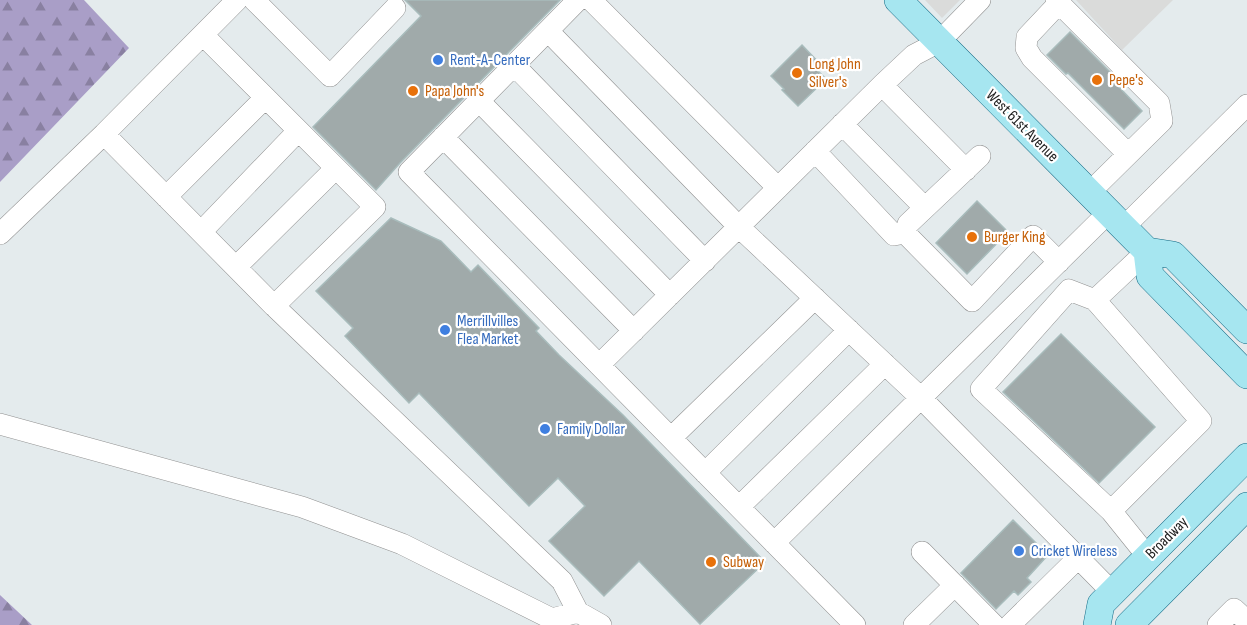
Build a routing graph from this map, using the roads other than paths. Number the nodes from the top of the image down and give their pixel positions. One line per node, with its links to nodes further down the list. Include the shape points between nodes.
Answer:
1 (237, 0): 10 (street)
2 (254, 0): 8 (street, via 330,75)
3 (579, 0): 9 (street)
4 (591, 0): 24 (street)
5 (898, 0): 11 (main road, West 61st Avenue)
6 (980, 0): 11 (street)
7 (1057, 1): 22 (street, via 1027,37 1026,48); 22 (street, via 1159,103 1162,120)
8 (395, 8)
9 (548, 31): 12 (street); 29 (street)
10 (203, 35): 14 (street); 19 (street)
11 (939, 42): 13 (street, via 914,55); 25 (main road, West 61st Avenue)
12 (514, 65): 15 (street); 34 (street)
13 (882, 84): 17 (street); 27 (street, via 973,163)
14 (265, 98): 18 (street); 26 (street)
15 (479, 101): 20 (street); 37 (street)
16 (1247, 105): 28 (street)
17 (842, 124): 21 (street); 27 (street)
18 (298, 131): 23 (street); 30 (street)
19 (104, 134): 26 (street); 32 (street)
20 (443, 137): 45 (street); 47 (street, via 409,172)
21 (815, 151): 24 (street); 31 (street, via 894,235)
22 (1128, 154): 25 (street)
23 (336, 168): 36 (street); 41 (street, via 375,207)
24 (778, 188): 29 (street)
25 (1089, 193): 28 (main road, West 61st Avenue)
26 (166, 197): 30 (street)
27 (925, 208): 31 (street, via 908,224)
28 (1116, 220): 33 (main road, West 61st Avenue); 35 (street)
29 (739, 226): 34 (street); 38 (street)
30 (201, 232): 36 (street)
31 (905, 233): 40 (street)
32 (0, 234)
33 (1146, 251): 39 (street); 42 (main road, via 1173,255); 48 (main road, via 1150,276)
34 (705, 261): 37 (street)
35 (1059, 262): 40 (street, via 1034,236); 43 (street)
36 (236, 267): 41 (street)
37 (670, 295): 45 (street)
38 (815, 298): 44 (street); 51 (street)
39 (1095, 300): 56 (street, via 1201,421); 56 (street, via 1069,290 981,389)
40 (972, 301): 43 (street)
41 (274, 306): 63 (street, via 562,581)
42 (1245, 324)
43 (991, 329): 49 (street)
44 (849, 330): 46 (street); 53 (street)
45 (634, 331): 47 (street)
46 (885, 364): 49 (street); 54 (street)
47 (599, 365): 51 (street)
48 (1247, 375)
49 (921, 398): 57 (street); 60 (street)
50 (0, 424): 63 (street, via 302,507 402,544 552,619)
51 (671, 438): 53 (street)
52 (1247, 457): 59 (main road, Broadway)
53 (705, 473): 54 (street)
54 (739, 507): 57 (street)
55 (1246, 509): 71 (main road)
56 (1111, 511): 59 (street)
57 (774, 543): 66 (street)
58 (922, 552): 61 (street)
59 (1148, 557): 62 (main road, Broadway)
60 (1078, 558): 62 (street); 69 (street)
61 (955, 585): 67 (street); 68 (street)
62 (1113, 593): 70 (main road, Broadway, via 1101,604)
63 (578, 612): 65 (street)
64 (1247, 621): 72 (street, via 1234,609)
65 (601, 625)
66 (855, 625)
67 (914, 625)
68 (994, 625)
69 (1010, 625)
70 (1097, 625)
71 (1130, 625)
72 (1218, 625)

